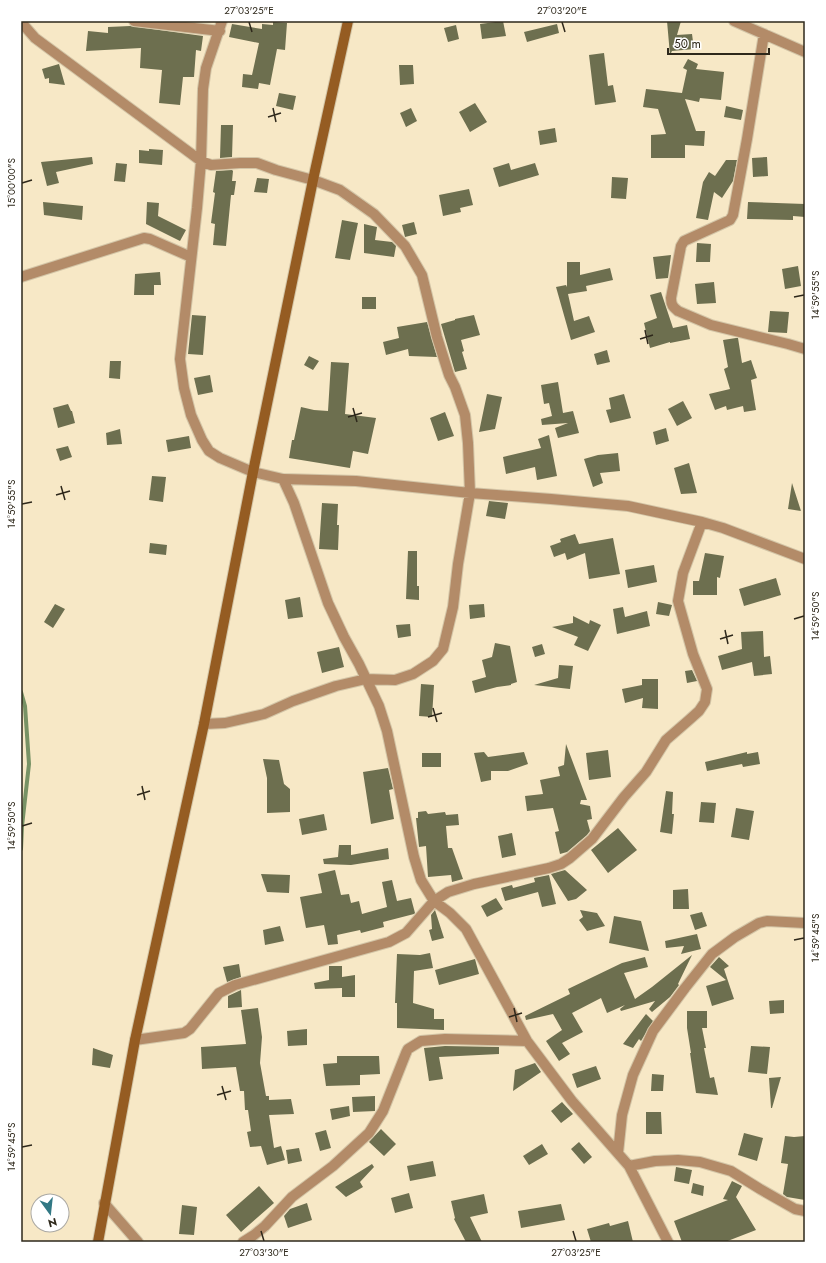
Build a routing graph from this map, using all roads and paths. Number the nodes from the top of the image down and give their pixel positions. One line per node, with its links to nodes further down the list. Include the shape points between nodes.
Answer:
1 (134, 21): 6 (street)
2 (348, 21): 10 (main road)
3 (734, 21): 5 (street)
4 (21, 22): 9 (street, via 35,38)
5 (749, 24): 7 (street)
6 (221, 26): 9 (street, via 206,68)
7 (764, 34): 8 (street); 13 (street, via 733,215 730,220 684,241 671,304 678,311 711,325)
8 (805, 52)
9 (201, 161): 10 (street, via 211,165 257,163); 11 (street)
10 (313, 180): 14 (main road); 16 (street, via 340,190 374,214 405,246 422,275 437,338 465,415)
11 (191, 256): 12 (street, via 144,238); 14 (street, via 180,359 191,414 202,440 210,451 220,458)
12 (21, 277)
13 (805, 349)
14 (254, 472): 15 (street); 20 (main road)
15 (282, 479): 16 (street, via 356,481); 19 (street, via 294,503 328,602)
16 (470, 493): 17 (street, via 628,506); 19 (street, via 453,607 443,649 434,661 413,674 395,680)
17 (702, 522): 18 (street); 21 (street, via 683,573 678,601 693,654 707,690 706,702 666,740 646,772 592,839 570,858 549,868 448,892)
18 (805, 559)
19 (366, 679): 20 (street, via 314,693 264,714 225,723); 21 (street, via 387,731 421,880)
20 (204, 724): 23 (main road)
21 (434, 901): 23 (street, via 406,932 389,942 235,985 219,993 184,1033); 24 (street, via 466,929)
22 (805, 923): 25 (street, via 759,923 712,954 653,1031 633,1075 622,1115)
23 (134, 1040): 27 (main road)
24 (527, 1041): 25 (street, via 572,1101); 31 (street, via 433,1040 421,1041 408,1049 383,1111 369,1133 321,1176 292,1197 260,1231)
25 (618, 1153): 26 (street)
26 (629, 1166): 28 (street, via 655,1161 700,1162 731,1171 795,1209); 32 (street)
27 (104, 1203): 29 (main road); 30 (street)
28 (805, 1211)
29 (98, 1242)
30 (138, 1242)
31 (244, 1242)
32 (668, 1242)

